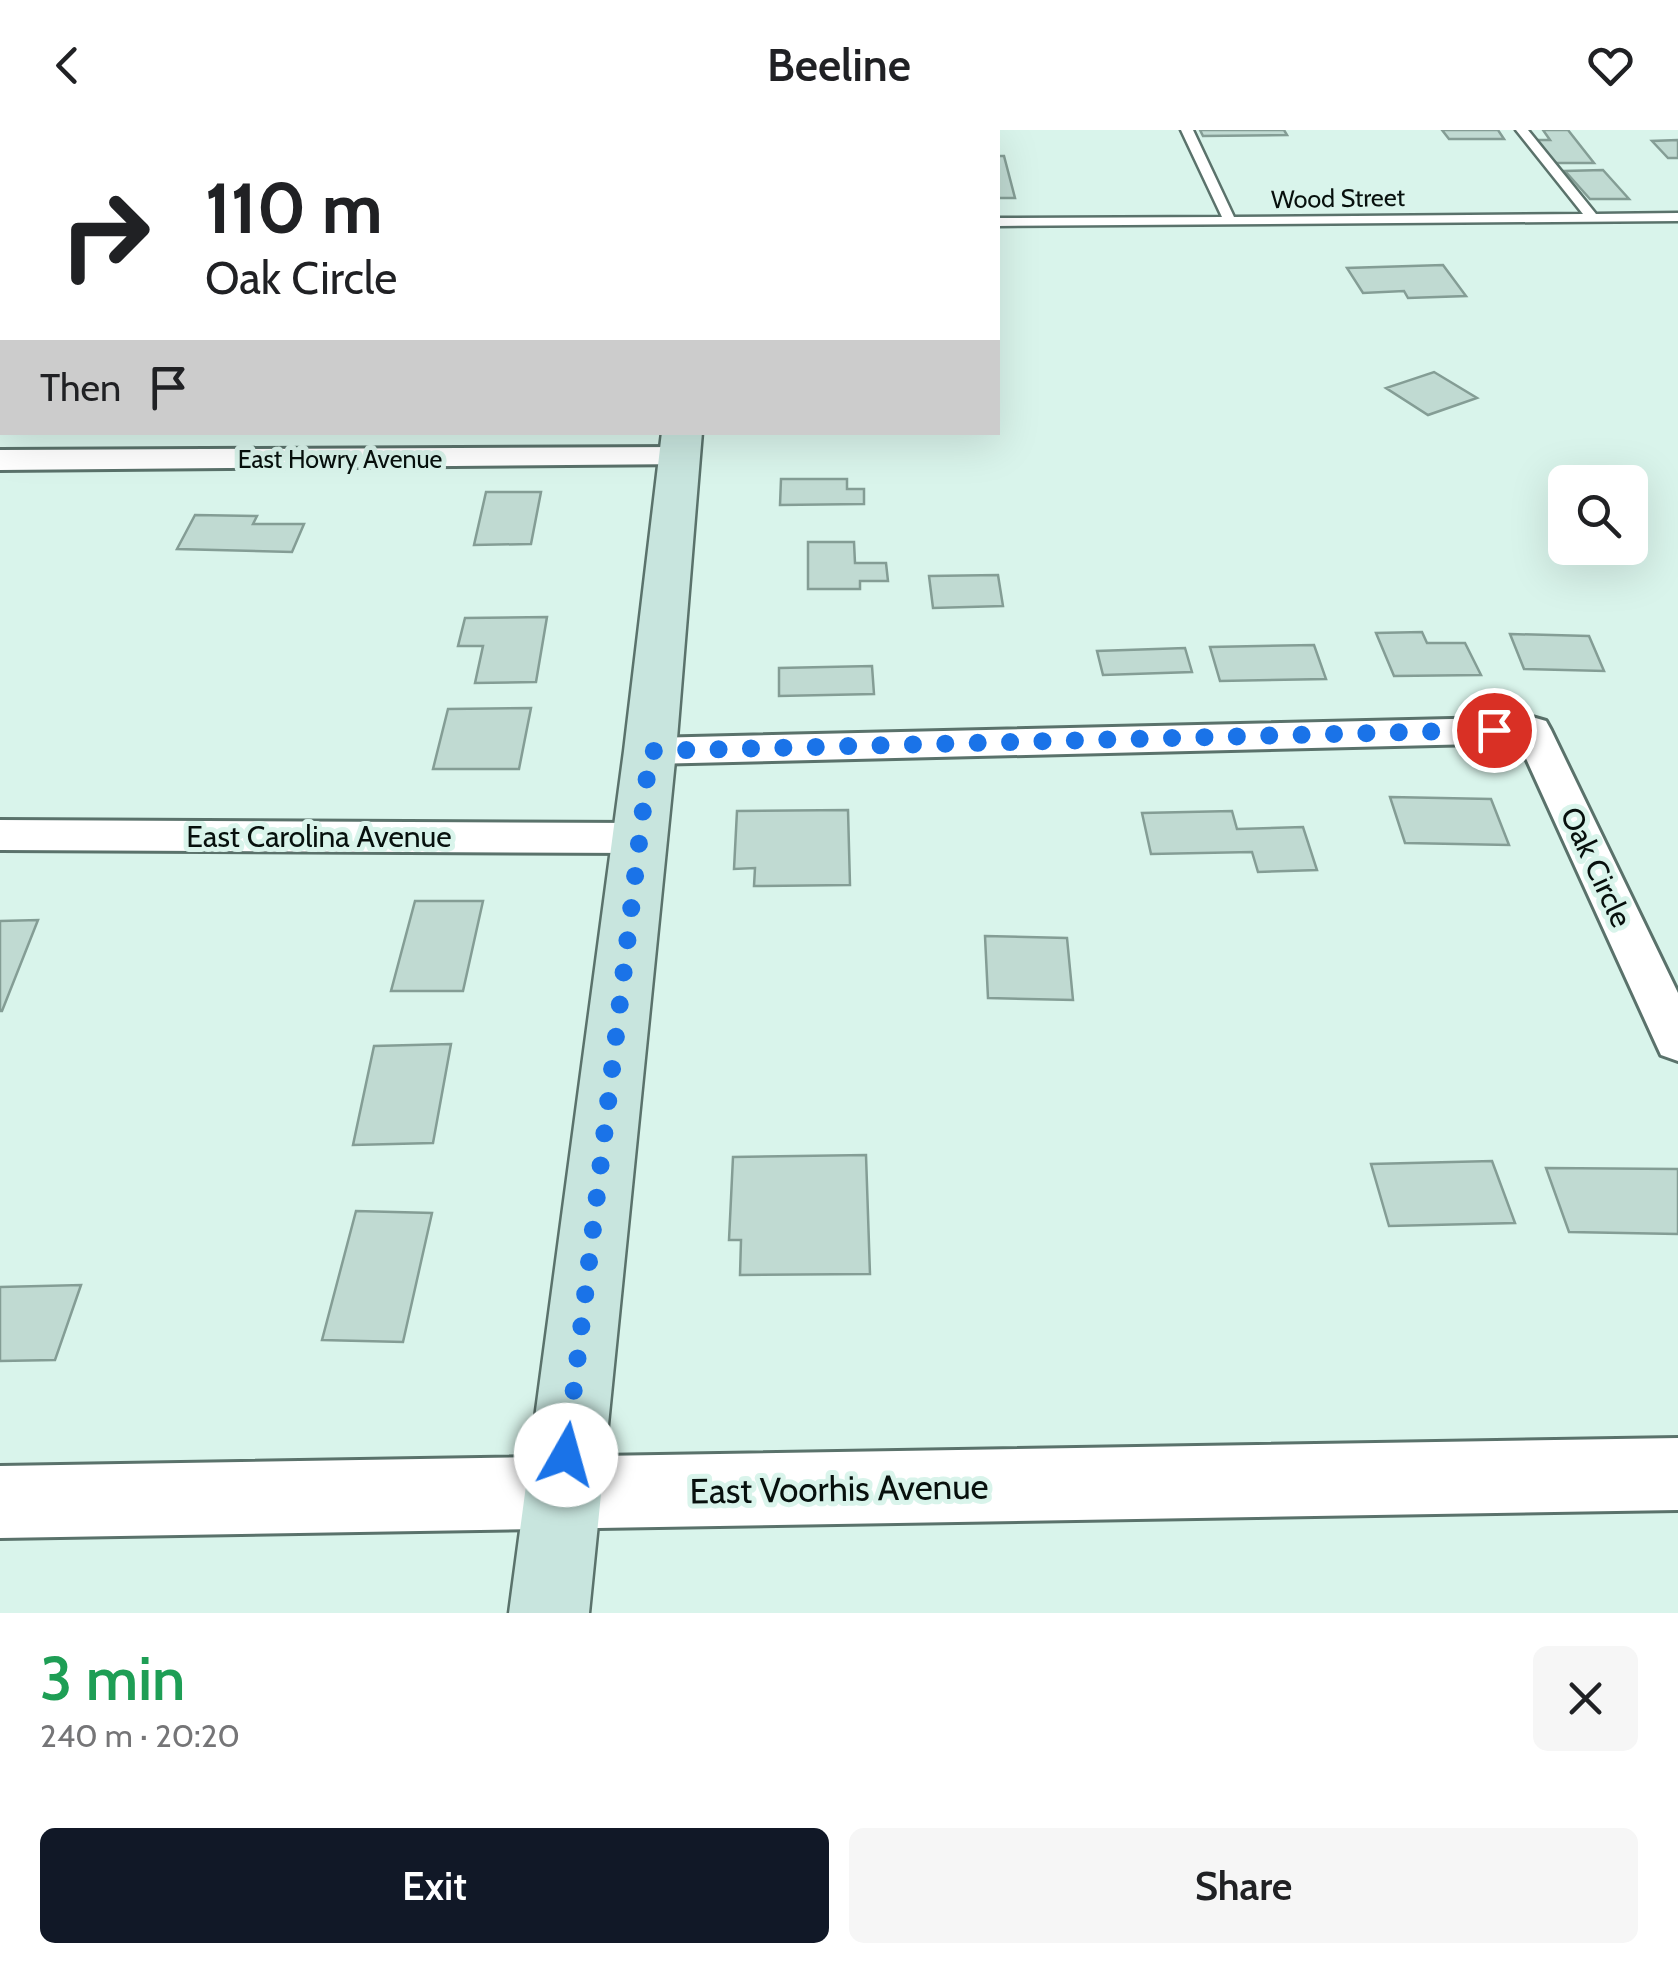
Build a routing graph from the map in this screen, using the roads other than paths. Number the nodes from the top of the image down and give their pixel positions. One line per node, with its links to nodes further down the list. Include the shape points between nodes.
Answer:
1 (1188, 130): 5 (lane)
2 (1522, 130): 4 (lane)
3 (1678, 217): 4 (lane, Wood Street)
4 (1592, 218): 5 (lane, Wood Street)
5 (1230, 221): 6 (lane, Wood Street)
6 (1000, 222)
7 (680, 445): 8 (street, East Howry Avenue); 9 (main road)
8 (0, 460)
9 (650, 751): 11 (main road); 12 (street, Oak Circle, via 1532,730)
10 (0, 835): 11 (street, East Carolina Avenue)
11 (639, 838): 14 (main road)
12 (1678, 1042)
13 (1678, 1474): 14 (street, East Voorhis Avenue)
14 (561, 1494): 15 (street, East Voorhis Avenue); 16 (main road)
15 (0, 1502)
16 (549, 1613)

